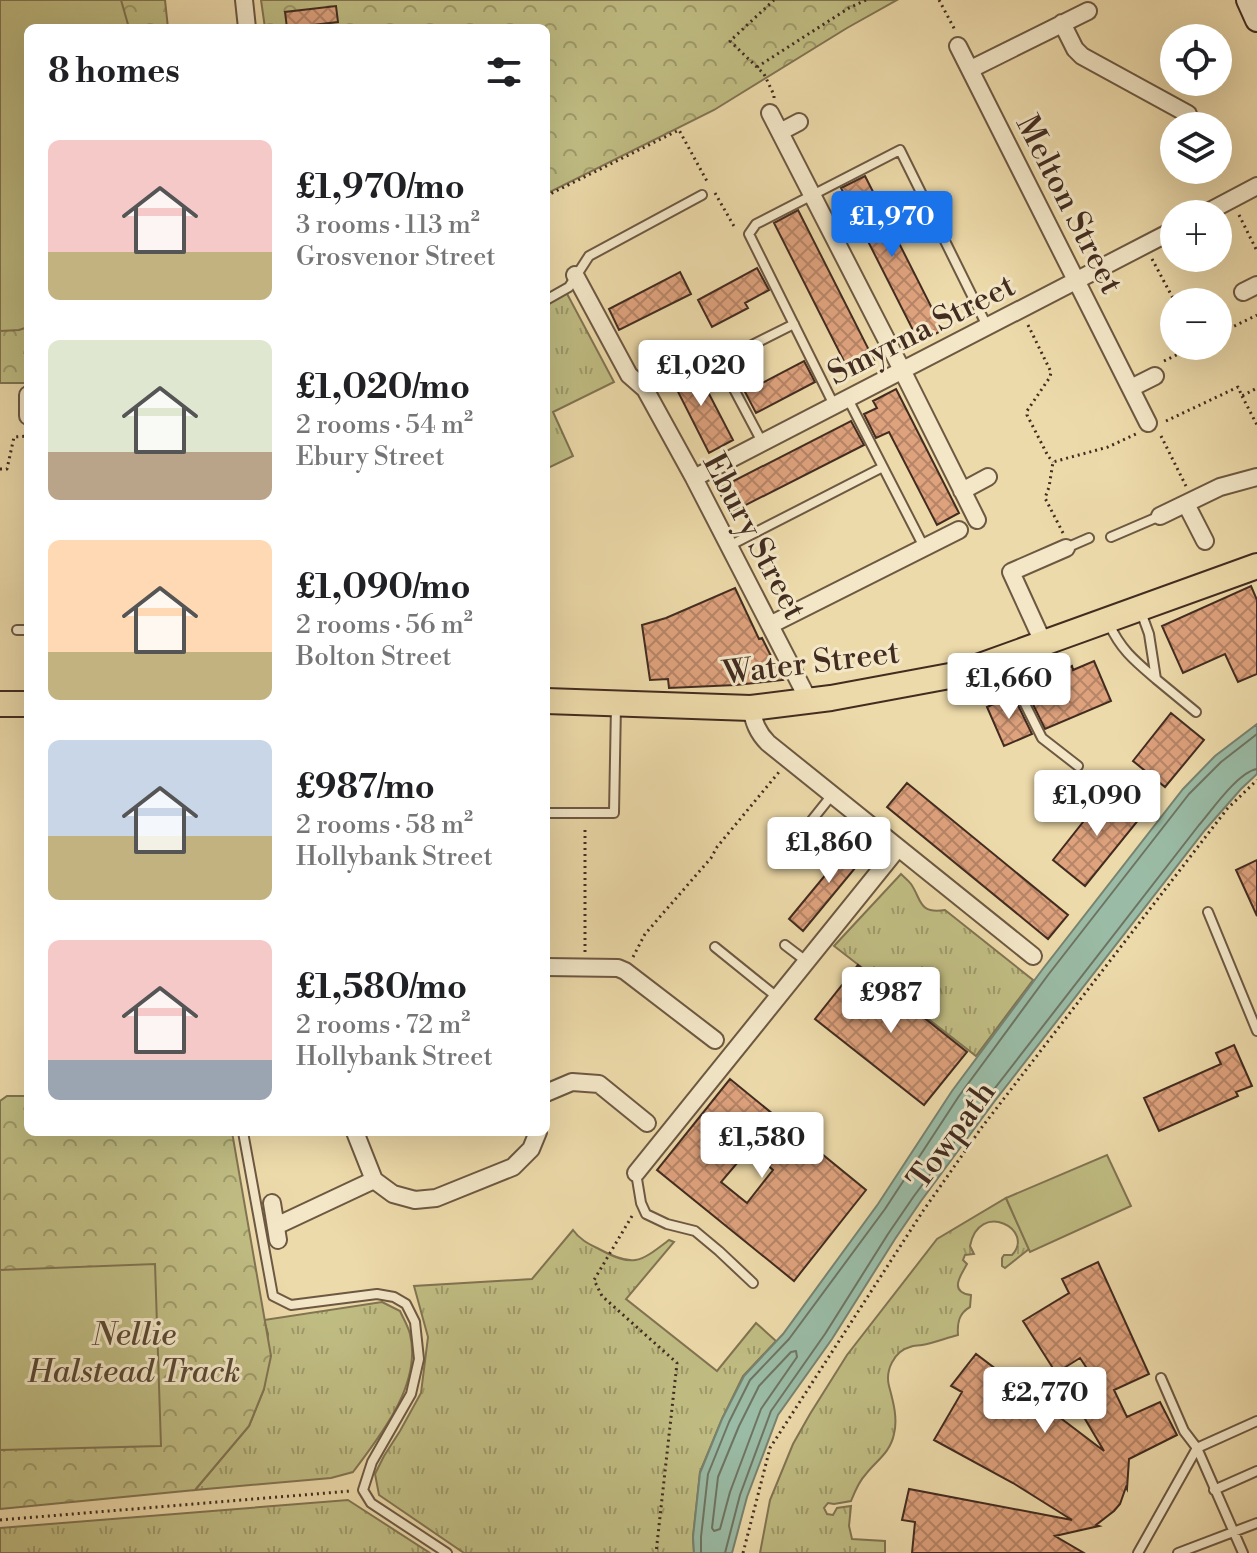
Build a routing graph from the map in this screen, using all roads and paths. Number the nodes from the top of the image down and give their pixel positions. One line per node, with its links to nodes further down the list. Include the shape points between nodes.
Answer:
1 (244, 0): 9 (street)
2 (774, 0): 11 (path, via 730,41)
3 (866, 0): 11 (path)
4 (939, 0): 10 (path)
5 (1248, 0): 7 (main road)
6 (1088, 11): 8 (street)
7 (1257, 20)
8 (1062, 23): 12 (street); 13 (street, via 1082,56)
9 (247, 24)
10 (958, 46): 12 (street, Melton Street)
11 (757, 67): 15 (path, via 774,95)
12 (971, 69): 29 (street, Melton Street)
13 (1162, 100): 14 (street); 16 (street)
14 (1184, 112)
15 (770, 113): 18 (street)
16 (1153, 117)
17 (799, 122): 18 (street)
18 (780, 132): 21 (street)
19 (1257, 186): 23 (street)
20 (550, 194): 24 (path, via 679,130 739,234)
21 (812, 194): 24 (lane, via 756,224); 35 (lane, via 900,150); 38 (street)
22 (702, 195): 28 (lane, via 589,256)
23 (1232, 200): 27 (path)
24 (749, 234): 34 (lane)
25 (1160, 237): 26 (street, Smyrna Street)
26 (1145, 245): 29 (street, Smyrna Street); 30 (path)
27 (1257, 251)
28 (575, 275): 31 (lane, via 569,287); 53 (street, Ebury Street)
29 (1077, 280): 32 (street, Smyrna Street); 40 (street, Melton Street)
30 (1168, 288)
31 (550, 298)
32 (1020, 309): 35 (street, Smyrna Street); 48 (path, via 1051,372 1027,415)
33 (1257, 315): 36 (path)
34 (794, 324): 43 (lane); 47 (lane, via 726,361 727,376)
35 (987, 326): 38 (street, Smyrna Street)
36 (1232, 327)
37 (1167, 360): 39 (path, via 1157,365)
38 (902, 370): 43 (street, Smyrna Street); 54 (street)
39 (1155, 376): 40 (street)
40 (1131, 388): 44 (street, Melton Street)
41 (1257, 388): 42 (path)
42 (1242, 396): 45 (path); 55 (path, via 1238,387 1156,426)
43 (841, 402): 47 (street, Smyrna Street); 49 (lane)
44 (1148, 423): 48 (path, via 1145,430 1108,447)
45 (1257, 425)
46 (24, 436): 50 (path, via 14,437 7,469)
47 (762, 443): 53 (street, Smyrna Street)
48 (1053, 462): 64 (path, via 1045,498)
49 (883, 467): 62 (lane); 63 (lane)
50 (0, 469)
51 (988, 477): 54 (street)
52 (1257, 477): 55 (street)
53 (694, 478): 62 (street, Ebury Street)
54 (962, 491): 57 (street)
55 (1190, 502): 56 (street); 61 (street)
56 (1160, 516): 59 (lane)
57 (977, 520)
58 (959, 530): 63 (street)
59 (1111, 537)
60 (1089, 538): 64 (lane)
61 (1205, 541)
62 (729, 546): 68 (street, Ebury Street)
63 (924, 547): 68 (street)
64 (1068, 547): 71 (street, via 1011,572)
65 (1257, 566): 66 (main road, Water Street)
66 (1139, 607): 67 (main road, Water Street); 73 (lane)
67 (1107, 619): 71 (main road, Water Street); 73 (lane, via 1123,649)
68 (770, 625): 75 (street, Ebury Street)
69 (17, 630): 70 (lane)
70 (24, 630)
71 (1043, 642): 72 (main road, Water Street)
72 (1005, 657): 75 (main road, Water Street, via 955,675); 82 (lane, via 1042,738)
73 (1156, 679): 80 (lane)
74 (550, 701): 78 (main road, Water Street)
75 (809, 701): 79 (main road, Water Street)
76 (0, 704): 77 (main road)
77 (24, 704)
78 (616, 704): 79 (main road, Water Street); 86 (lane, via 614,813)
79 (751, 708): 81 (street, via 760,735)
80 (1196, 712)
81 (788, 760): 84 (street); 96 (path, via 645,934)
82 (1078, 766)
83 (1257, 780): 121 (path, Towpath, via 1227,809 923,1211 770,1448)
84 (832, 795): 87 (lane); 88 (street)
85 (550, 813): 86 (lane)
86 (585, 813): 95 (path)
87 (812, 820)
88 (898, 848): 92 (street); 93 (street)
89 (1208, 912): 98 (lane)
90 (785, 945): 93 (lane)
91 (715, 947): 97 (lane)
92 (1033, 956)
93 (807, 961): 97 (street)
94 (550, 967): 95 (street)
95 (584, 968): 96 (street)
96 (625, 971): 99 (street)
97 (777, 998): 105 (street)
98 (1257, 1031)
99 (715, 1040)
100 (550, 1091): 101 (street, via 572,1082 599,1084)
101 (647, 1123)
102 (244, 1136): 114 (lane, via 273,1296 291,1305 377,1294 394,1297 406,1304 415,1322 419,1359 411,1394 372,1462)
103 (357, 1136): 106 (street)
104 (536, 1136): 106 (street, via 513,1167 436,1198 393,1194)
105 (636, 1173): 109 (lane, via 646,1214 695,1231)
106 (374, 1180): 107 (street, via 277,1233)
107 (272, 1203)
108 (632, 1217): 120 (path, via 594,1280 602,1296 677,1363)
109 (753, 1283)
110 (1161, 1378): 112 (lane)
111 (1257, 1421): 112 (lane)
112 (1197, 1448): 115 (lane); 122 (lane)
113 (1257, 1471): 115 (lane)
114 (363, 1490): 116 (path); 119 (lane, via 371,1503)
115 (1214, 1490): 118 (lane)
116 (0, 1520)
117 (1257, 1523): 118 (lane)
118 (1234, 1533): 123 (lane); 124 (lane)
119 (447, 1553)
120 (656, 1553)
121 (743, 1553)
122 (1138, 1553)
123 (1178, 1553)
124 (1243, 1553)

